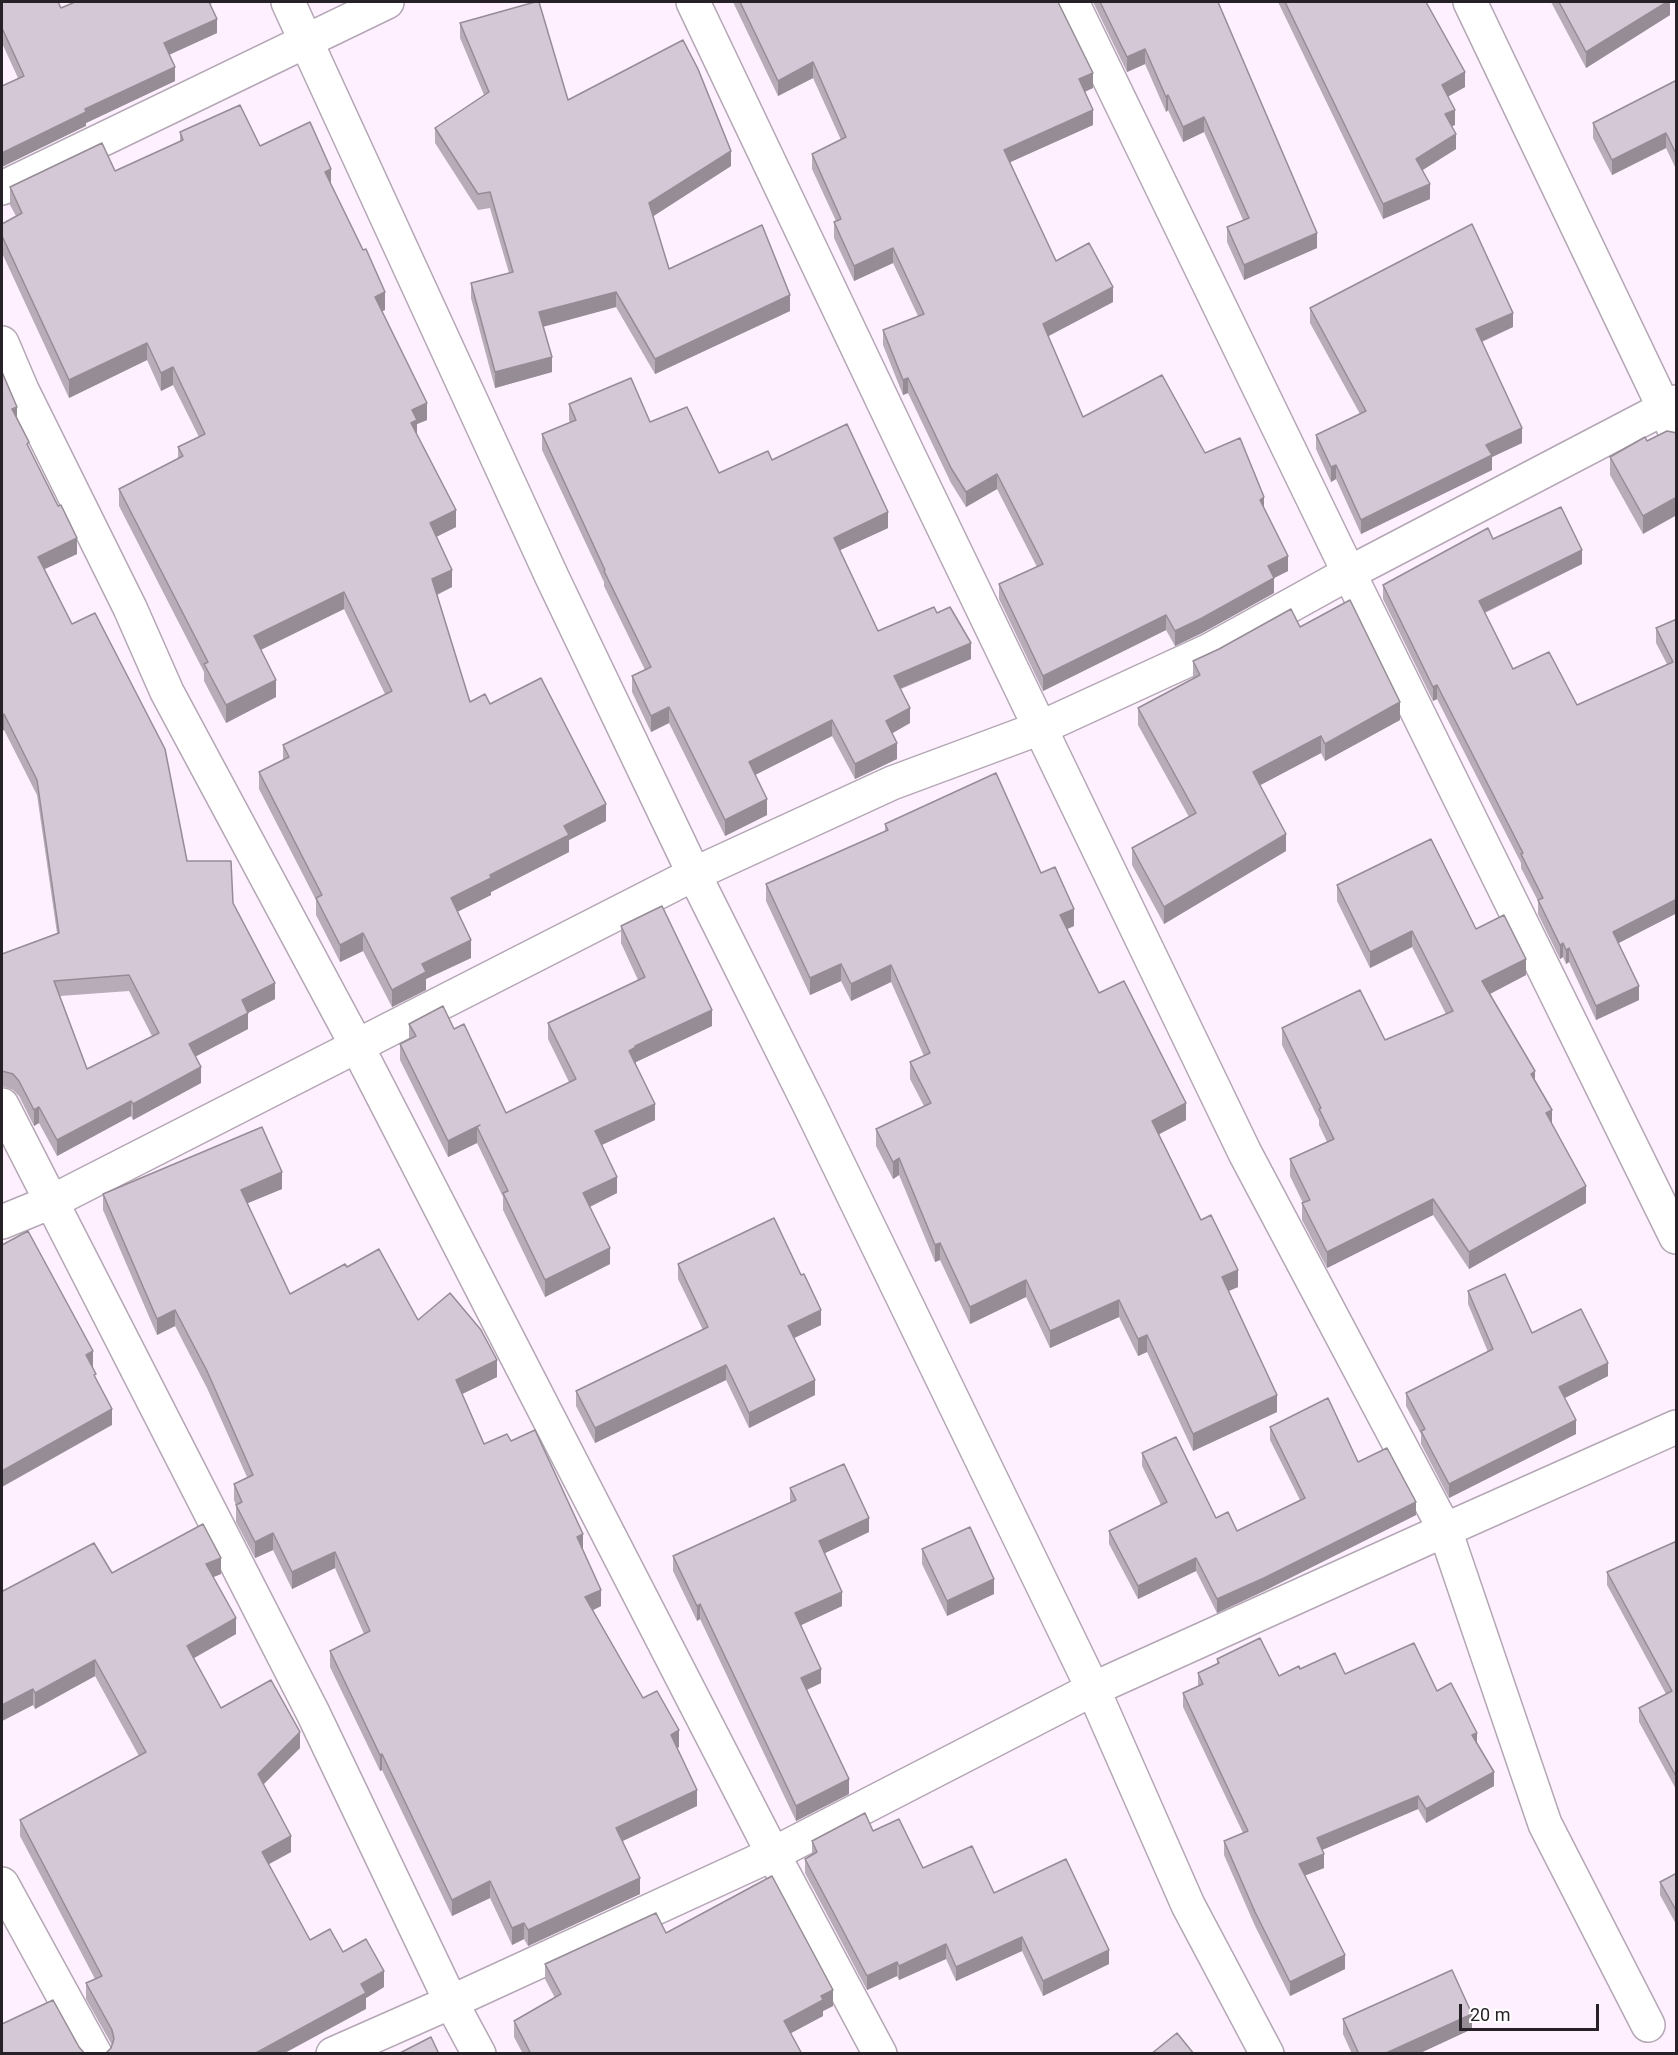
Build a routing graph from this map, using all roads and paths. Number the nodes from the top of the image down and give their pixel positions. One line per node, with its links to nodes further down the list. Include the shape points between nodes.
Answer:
1 (288, 2): 6 (street)
2 (387, 2): 6 (street)
3 (693, 2): 11 (street)
4 (1072, 2): 10 (street)
5 (1470, 2): 9 (street)
6 (304, 40): 7 (street); 12 (street)
7 (2, 188)
8 (2, 343): 13 (street, via 167,692)
9 (1673, 414): 10 (street)
10 (1349, 573): 11 (street, via 1210,650); 17 (street)
11 (1040, 728): 12 (street, via 892,783); 19 (street, via 1245,1153)
12 (694, 874): 13 (street); 20 (street)
13 (357, 1046): 15 (street); 21 (street)
14 (2, 1105): 15 (street)
15 (51, 1202): 16 (street); 23 (street, via 313,1713)
16 (2, 1222)
17 (1677, 1237)
18 (1677, 1426): 19 (street)
19 (1445, 1530): 20 (street); 24 (street, via 1545,1824)
20 (1093, 1689): 21 (street); 29 (street, via 1188,1905)
21 (773, 1854): 23 (street); 28 (street)
22 (2, 1884): 25 (street)
23 (451, 2002): 26 (street); 27 (street)
24 (1648, 2025)
25 (95, 2054)
26 (333, 2054)
27 (479, 2054)
28 (880, 2054)
29 (1267, 2054)

